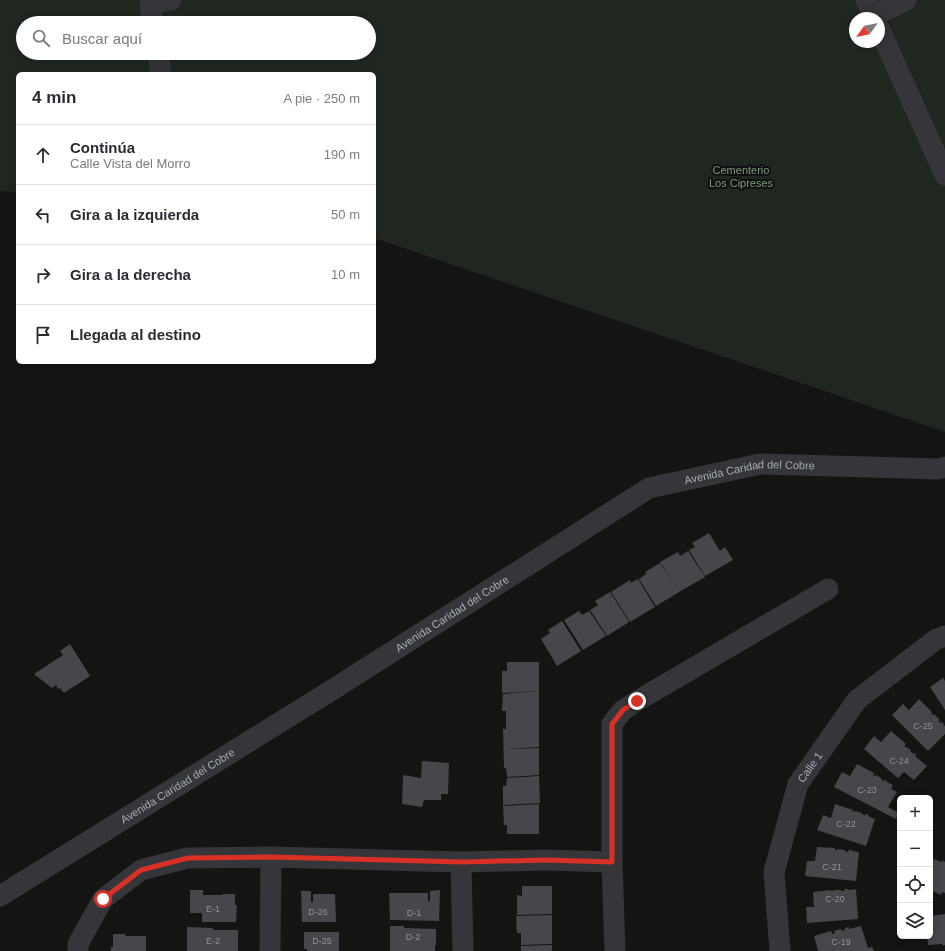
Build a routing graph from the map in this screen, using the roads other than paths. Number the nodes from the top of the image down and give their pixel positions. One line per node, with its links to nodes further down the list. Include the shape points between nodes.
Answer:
1 (171, 0): 4 (street, via 150,4)
2 (906, 0): 3 (street)
3 (880, 12)
4 (152, 16)
5 (885, 42): 8 (street)
6 (159, 60): 7 (street)
7 (161, 72)
8 (945, 175)
9 (945, 467): 15 (street, Avenida Caridad del Cobre, via 938,469 760,464 649,488 332,690)
10 (828, 589): 14 (street, via 623,710 612,724)
11 (945, 636): 20 (street, Calle 1, via 935,640 857,700 798,784 774,872)
12 (272, 857): 13 (street); 16 (street, via 188,858 141,870 103,899 78,944); 17 (street)
13 (462, 862): 14 (street); 18 (street)
14 (612, 862): 19 (street)
15 (0, 896)
16 (78, 951)
17 (270, 951)
18 (463, 951)
19 (615, 951)
20 (780, 951)

